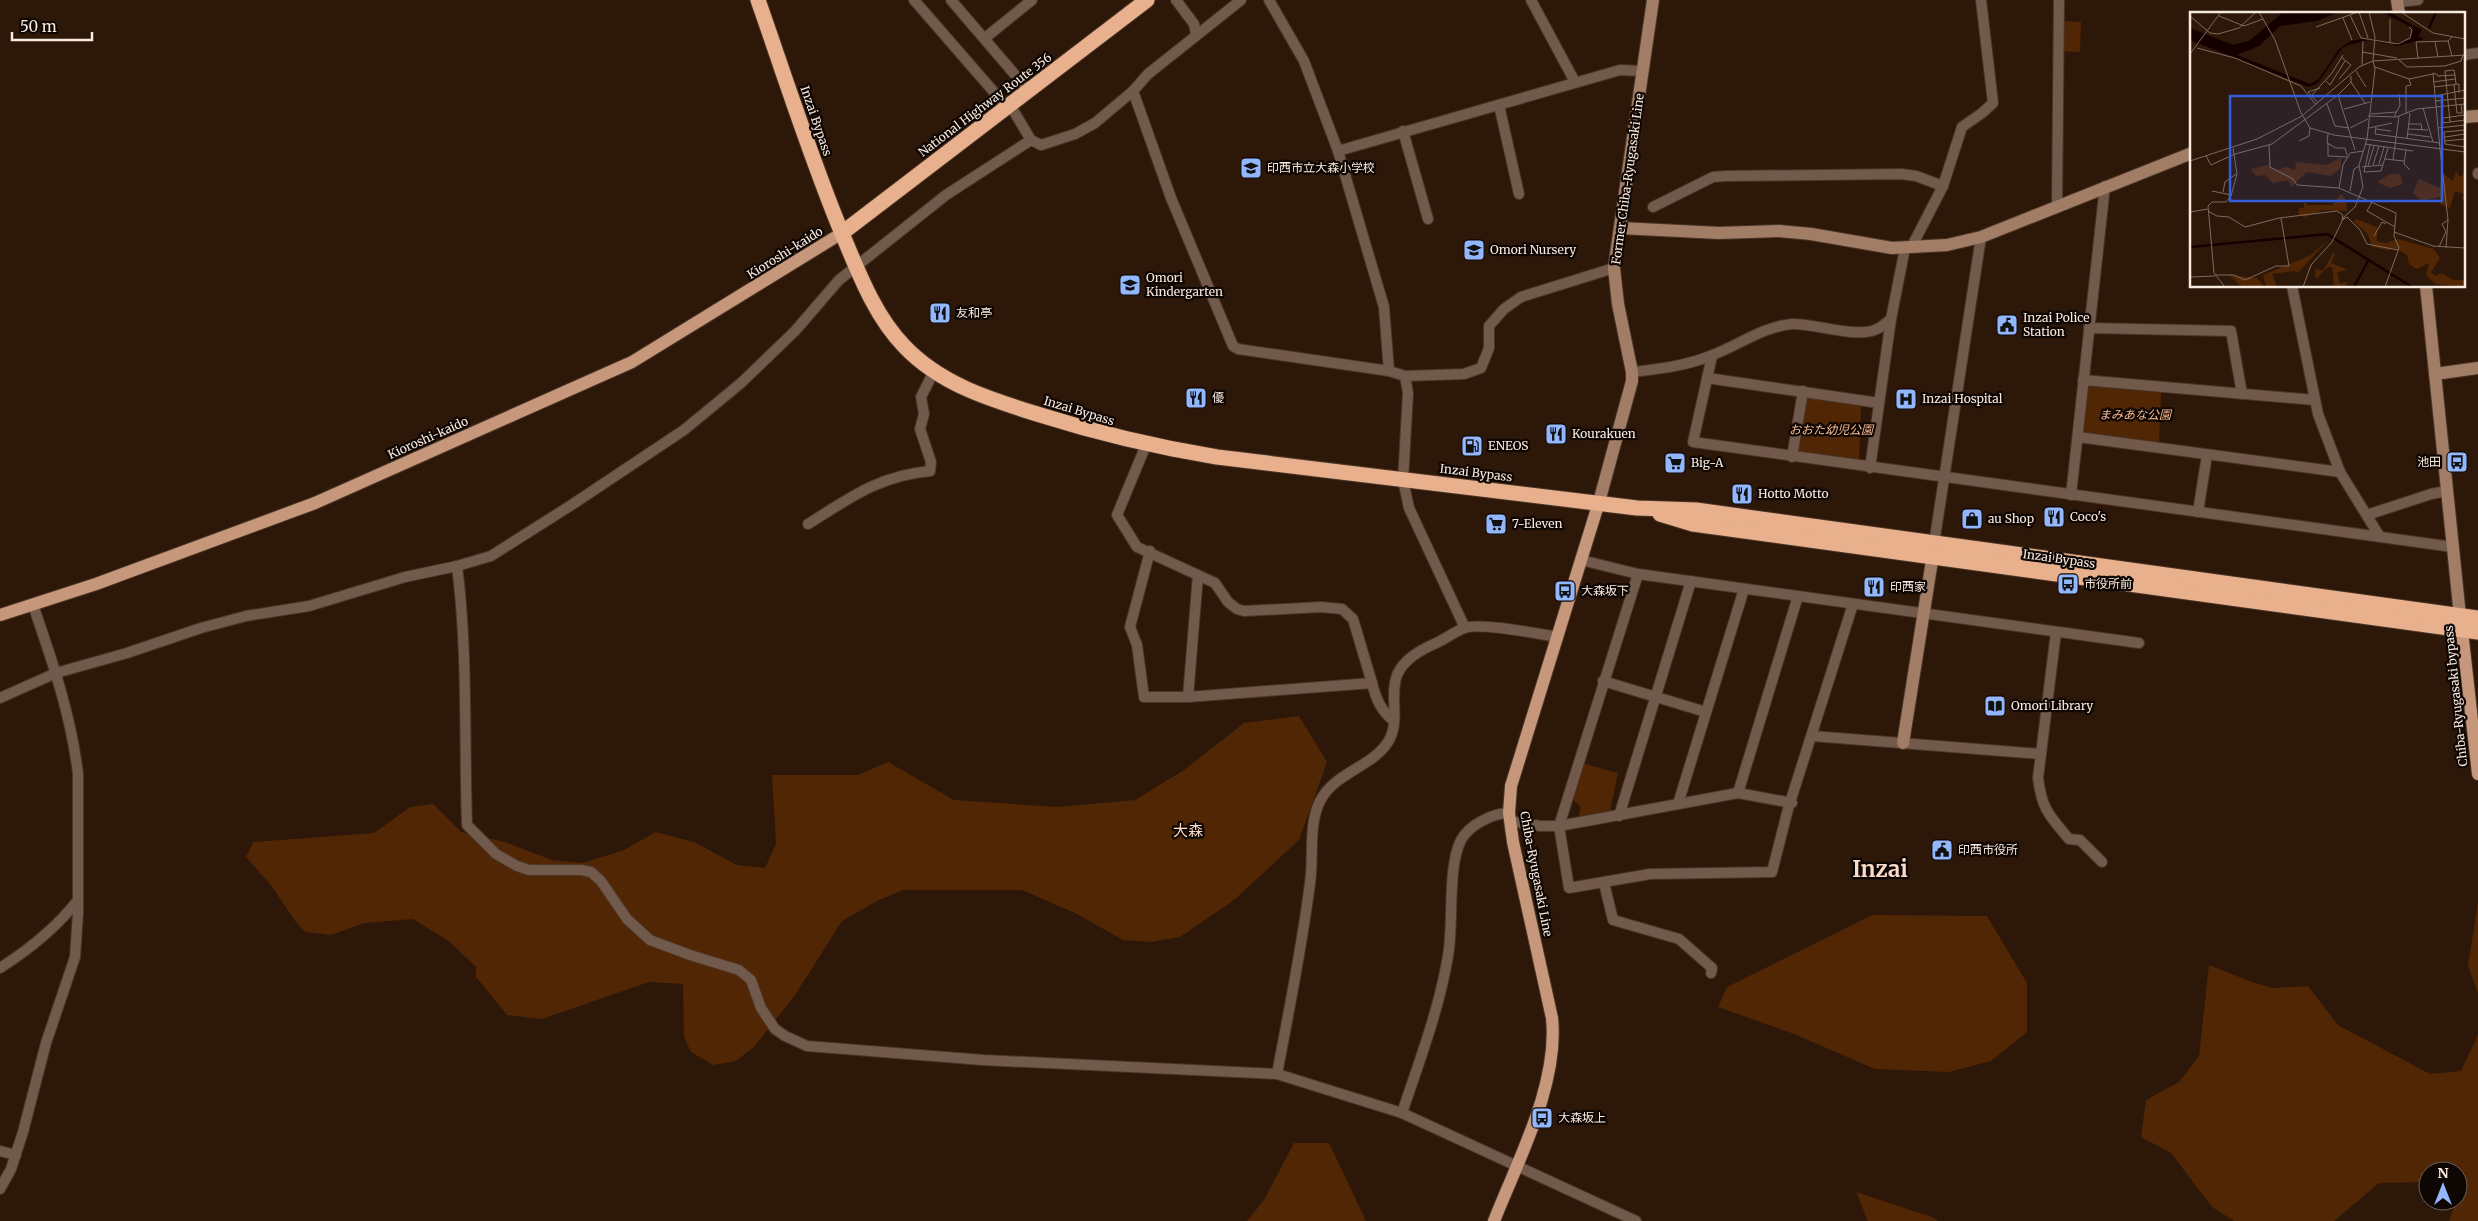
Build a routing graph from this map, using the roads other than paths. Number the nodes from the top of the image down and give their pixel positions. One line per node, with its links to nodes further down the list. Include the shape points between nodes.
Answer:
1 (758, 0): 34 (highway, Inzai Bypass)
2 (914, 0): 22 (street)
3 (951, 0): 16 (street)
4 (1032, 0): 16 (street)
5 (1147, 0): 19 (highway, National Highway Route 356)
6 (1176, 0): 15 (street, via 1194,24)
7 (1241, 0): 15 (street)
8 (1269, 0): 25 (street, via 1304,60)
9 (1532, 0): 18 (street)
10 (1653, 0): 17 (street, Former Chiba-Ryugasaki Line)
11 (1982, 0): 27 (street, via 1992,103 1962,127)
12 (2059, 0): 30 (street)
13 (2418, 0): 14 (street)
14 (2398, 5)
15 (1196, 34): 20 (street, via 1148,74)
16 (985, 38): 19 (street)
17 (1643, 71): 18 (street, via 1620,70); 33 (street, Former Chiba-Ryugasaki Line)
18 (1575, 82): 21 (street)
19 (1028, 90): 22 (highway, National Highway Route 356)
20 (1133, 91): 24 (street, via 1095,123 1076,134 1041,145); 46 (street, via 1171,198 1233,346)
21 (1499, 105): 23 (street); 29 (street)
22 (1009, 106): 24 (street); 34 (highway, National Highway Route 356)
23 (1403, 131): 25 (street); 32 (street)
24 (1031, 140): 37 (street, via 946,195)
25 (1338, 151): 46 (street, via 1384,307)
26 (2190, 154): 28 (street)
27 (1943, 186): 31 (street, via 1901,174 1713,177); 36 (street)
28 (2105, 186): 30 (street); 42 (street)
29 (1519, 194)
30 (2057, 206): 35 (street)
31 (1653, 207)
32 (1428, 219)
33 (1620, 228): 36 (street, via 1811,234); 38 (street, Former Chiba-Ryugasaki Line)
34 (842, 233): 37 (highway, Inzai Bypass); 82 (main road, Kioroshi-kaido, via 632,362 322,500)
35 (1981, 236): 36 (street, via 1947,245); 62 (street)
36 (1908, 248): 41 (street)
37 (856, 267): 45 (highway, Inzai Bypass, via 892,332); 75 (street, via 839,280 795,331 741,383 684,430 491,556)
38 (1614, 268): 47 (street, Former Chiba-Ryugasaki Line); 49 (street, via 1521,297 1504,309 1489,326 1489,348 1481,368 1464,374)
39 (2292, 288): 54 (street)
40 (2426, 288): 48 (street)
41 (1891, 319): 43 (street, via 1878,330 1792,324 1772,328 1746,337); 55 (street)
42 (2089, 328): 51 (street); 53 (street, via 2231,331)
43 (1712, 356): 47 (street, via 1675,367); 50 (street)
44 (2478, 368): 48 (street)
45 (934, 371): 57 (highway, Inzai Bypass, via 974,393); 69 (street, via 921,398 924,414 920,429 931,462 930,471 906,473 879,482)
46 (1390, 371): 49 (street)
47 (1632, 372): 66 (street, Former Chiba-Ryugasaki Line, via 1630,391)
48 (2435, 374): 64 (street)
49 (1405, 376): 63 (street, via 1408,393)
50 (1707, 378): 52 (street); 59 (street, via 1693,442)
51 (2083, 380): 53 (street); 56 (street)
52 (1803, 391): 55 (street); 59 (street)
53 (2242, 394): 54 (street)
54 (2315, 400): 61 (street)
55 (1878, 403): 60 (street)
56 (2078, 437): 58 (street); 65 (street)
57 (1146, 445): 63 (highway, Inzai Bypass); 73 (street, via 1117,515 1137,547)
58 (2207, 455): 61 (street); 67 (street)
59 (1792, 457): 60 (street)
60 (1870, 468): 62 (street)
61 (2340, 472): 68 (street)
62 (1944, 478): 65 (street); 72 (street)
63 (1403, 480): 66 (highway, Inzai Bypass); 87 (street, via 1409,508)
64 (2447, 491): 68 (street); 71 (street)
65 (2071, 495): 67 (street)
66 (1599, 502): 72 (highway, Inzai Bypass, via 1637,508 1696,510); 74 (main road, Chiba-Ryugasaki Line)
67 (2198, 512): 70 (street)
68 (2367, 515): 70 (street)
69 (808, 524)
70 (2380, 538): 71 (street)
71 (2453, 547): 86 (street)
72 (1933, 550): 83 (street); 86 (highway, Inzai Bypass)
73 (1150, 551): 77 (street); 95 (street, via 1130,627 1137,645 1144,697)
74 (1581, 560): 76 (street); 90 (main road, Chiba-Ryugasaki Line)
75 (457, 566): 92 (street, via 405,577 309,606 246,616); 115 (street, via 466,684 467,825 496,854 517,866 529,870 591,872 628,919 650,940 739,970 751,980 768,1020 785,1036 807,1046 888,1053)
76 (1638, 574): 78 (street); 93 (street)
77 (1198, 575): 94 (street, via 1215,583 1228,602 1244,611 1342,609 1353,619); 95 (street)
78 (1691, 581): 79 (street); 96 (street)
79 (1744, 589): 80 (street); 98 (street)
80 (1798, 596): 81 (street); 104 (street)
81 (1853, 604): 83 (street); 100 (street)
82 (33, 605): 84 (main road, Kioroshi-kaido); 92 (street)
83 (1924, 613): 88 (street); 101 (street)
84 (0, 615)
85 (2478, 618): 86 (highway, Inzai Bypass)
86 (2461, 623): 89 (highway, Inzai Bypass); 103 (main road, Chiba-Ryugasaki bypass)
87 (1465, 628): 90 (street); 99 (street, via 1418,651 1404,663 1396,676)
88 (2056, 632): 91 (street); 102 (street)
89 (2478, 632)
90 (1558, 637): 108 (main road, Chiba-Ryugasaki Line, via 1511,786)
91 (2139, 643)
92 (56, 673): 97 (street); 112 (street, via 70,719 78,774)
93 (1604, 681): 96 (street); 109 (street)
94 (1372, 683): 95 (street); 99 (street, via 1377,700)
95 (1188, 697)
96 (1655, 697): 98 (street); 107 (street)
97 (0, 698)
98 (1706, 712): 106 (street)
99 (1394, 722): 115 (street, via 1388,742 1376,755 1334,783 1320,800 1300,952)
100 (1812, 736): 101 (street); 105 (street)
101 (1903, 743): 102 (street)
102 (2041, 754): 110 (street, via 2038,778 2044,809 2069,839 2080,840)
103 (2478, 768)
104 (1738, 794): 105 (street); 106 (street)
105 (1792, 802): 111 (street, via 1772,872 1650,874)
106 (1678, 804): 107 (street)
107 (1619, 816): 109 (street)
108 (1510, 817): 109 (street, via 1540,826); 116 (street, via 1501,813 1484,820 1462,838 1456,854 1448,956 1435,1012); 119 (main road, Chiba-Ryugasaki Line, via 1553,1030 1552,1061 1546,1088)
109 (1559, 826): 111 (street, via 1569,888)
110 (2102, 862)
111 (1604, 883): 114 (street, via 1613,920 1679,939 1712,968)
112 (78, 900): 113 (street, via 44,937); 118 (street, via 75,957 46,1043)
113 (0, 968)
114 (1711, 973)
115 (1277, 1074): 116 (street)
116 (1402, 1113): 119 (street)
117 (0, 1151): 118 (street)
118 (16, 1155): 120 (street)
119 (1516, 1165): 121 (main road, Chiba-Ryugasaki Line); 122 (street)
120 (0, 1189)
121 (1494, 1221)
122 (1636, 1221)

